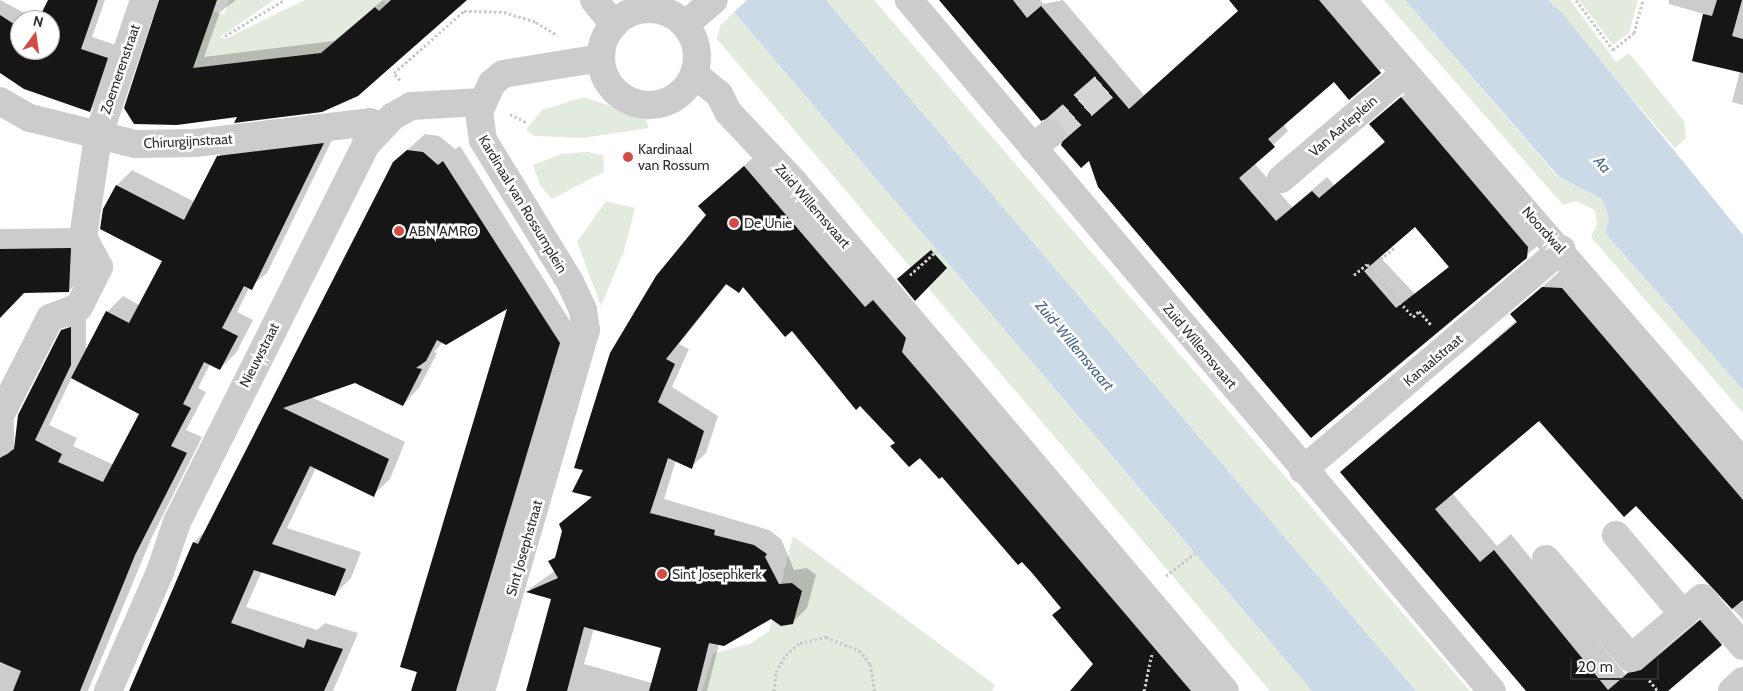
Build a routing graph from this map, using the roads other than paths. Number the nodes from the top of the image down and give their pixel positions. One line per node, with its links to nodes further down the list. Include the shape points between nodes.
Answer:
1 (144, 0): 14 (street, Zoemerenstraat)
2 (594, 0): 6 (street)
3 (714, 0): 7 (street)
4 (909, 0): 22 (street, Zuid Willemsvaart, via 1042,140)
5 (1342, 0): 9 (street, Noordwal)
6 (626, 12): 7 (street, via 662,11); 8 (street)
7 (685, 25): 10 (street, via 696,48)
8 (588, 59): 10 (street, via 625,98 656,104); 12 (street, via 503,74)
9 (1405, 73): 15 (street, Van Aarleplein); 16 (street, Noordwal)
10 (689, 82): 30 (street, Zuid Willemsvaart, via 719,94 728,112 889,294)
11 (0, 101): 14 (street, Chirurgijnstraat, via 30,118)
12 (482, 102): 13 (street, Nieuwstraat, via 421,104 401,111); 17 (street, Kardinaal van Rossumplein, via 479,121 483,140 583,310 586,338)
13 (382, 126): 14 (street, Chirurgijnstraat, via 370,122 176,144); 28 (street, Nieuwstraat, via 365,146 177,522 160,572)
14 (98, 138): 18 (street, Zoemerenstraat, via 83,237 99,267 79,306 50,318)
15 (1281, 179)
16 (1562, 249): 21 (street, Noordwal); 22 (street, Kanaalstraat)
17 (566, 405): 29 (street, Sint Josephstraat)
18 (0, 416)
19 (0, 426): 20 (street)
20 (0, 442)
21 (1743, 463)
22 (1303, 470): 31 (street, Zuid Willemsvaart)
23 (1616, 535): 25 (street)
24 (1546, 559): 25 (street, via 1631,658)
25 (1683, 614): 26 (street, via 1702,598)
26 (1743, 646)
27 (1743, 682): 32 (street)
28 (108, 691)
29 (482, 691)
30 (1225, 691)
31 (1492, 691)
32 (1732, 691)

